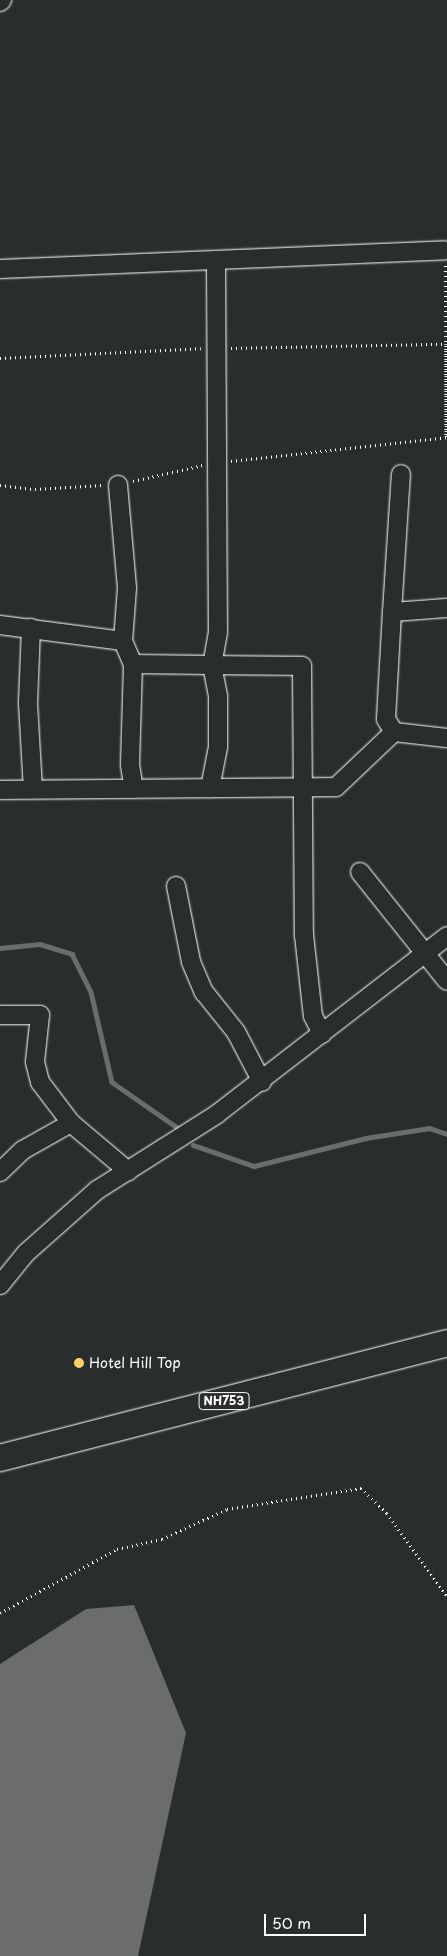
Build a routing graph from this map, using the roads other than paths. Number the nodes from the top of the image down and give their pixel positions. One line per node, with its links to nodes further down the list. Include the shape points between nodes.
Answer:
1 (445, 250): 2 (street)
2 (216, 261): 3 (street); 12 (street, via 213,348 218,632)
3 (0, 269)
4 (401, 474): 7 (street)
5 (118, 484): 10 (street, via 127,588)
6 (447, 608): 7 (street)
7 (392, 612): 13 (street, via 386,719)
8 (0, 625): 9 (street)
9 (31, 628): 10 (street); 17 (street, via 28,703)
10 (123, 641): 11 (street)
11 (133, 664): 12 (street); 18 (street)
12 (212, 665): 15 (street, via 302,666); 16 (street, via 218,697 218,746)
13 (394, 732): 14 (street); 15 (street, via 389,741 336,787)
14 (447, 738)
15 (301, 787): 16 (street); 26 (street, via 304,935 313,1016)
16 (210, 788): 18 (street)
17 (33, 789): 18 (street); 19 (street)
18 (134, 789)
19 (0, 790)
20 (360, 872): 23 (street)
21 (176, 886): 27 (street, via 191,962 204,992 236,1032)
22 (447, 936): 23 (street)
23 (426, 954): 24 (street); 26 (street)
24 (447, 981)
25 (0, 1015): 28 (street, via 40,1015 35,1062 40,1082)
26 (322, 1034): 27 (street)
27 (262, 1082): 29 (street, via 177,1143)
28 (71, 1124): 29 (street); 30 (street, via 23,1150)
29 (128, 1171): 31 (street, via 97,1190 26,1253)
30 (0, 1172)
31 (0, 1285)
32 (447, 1343): 33 (highway, NH753)
33 (0, 1458)

